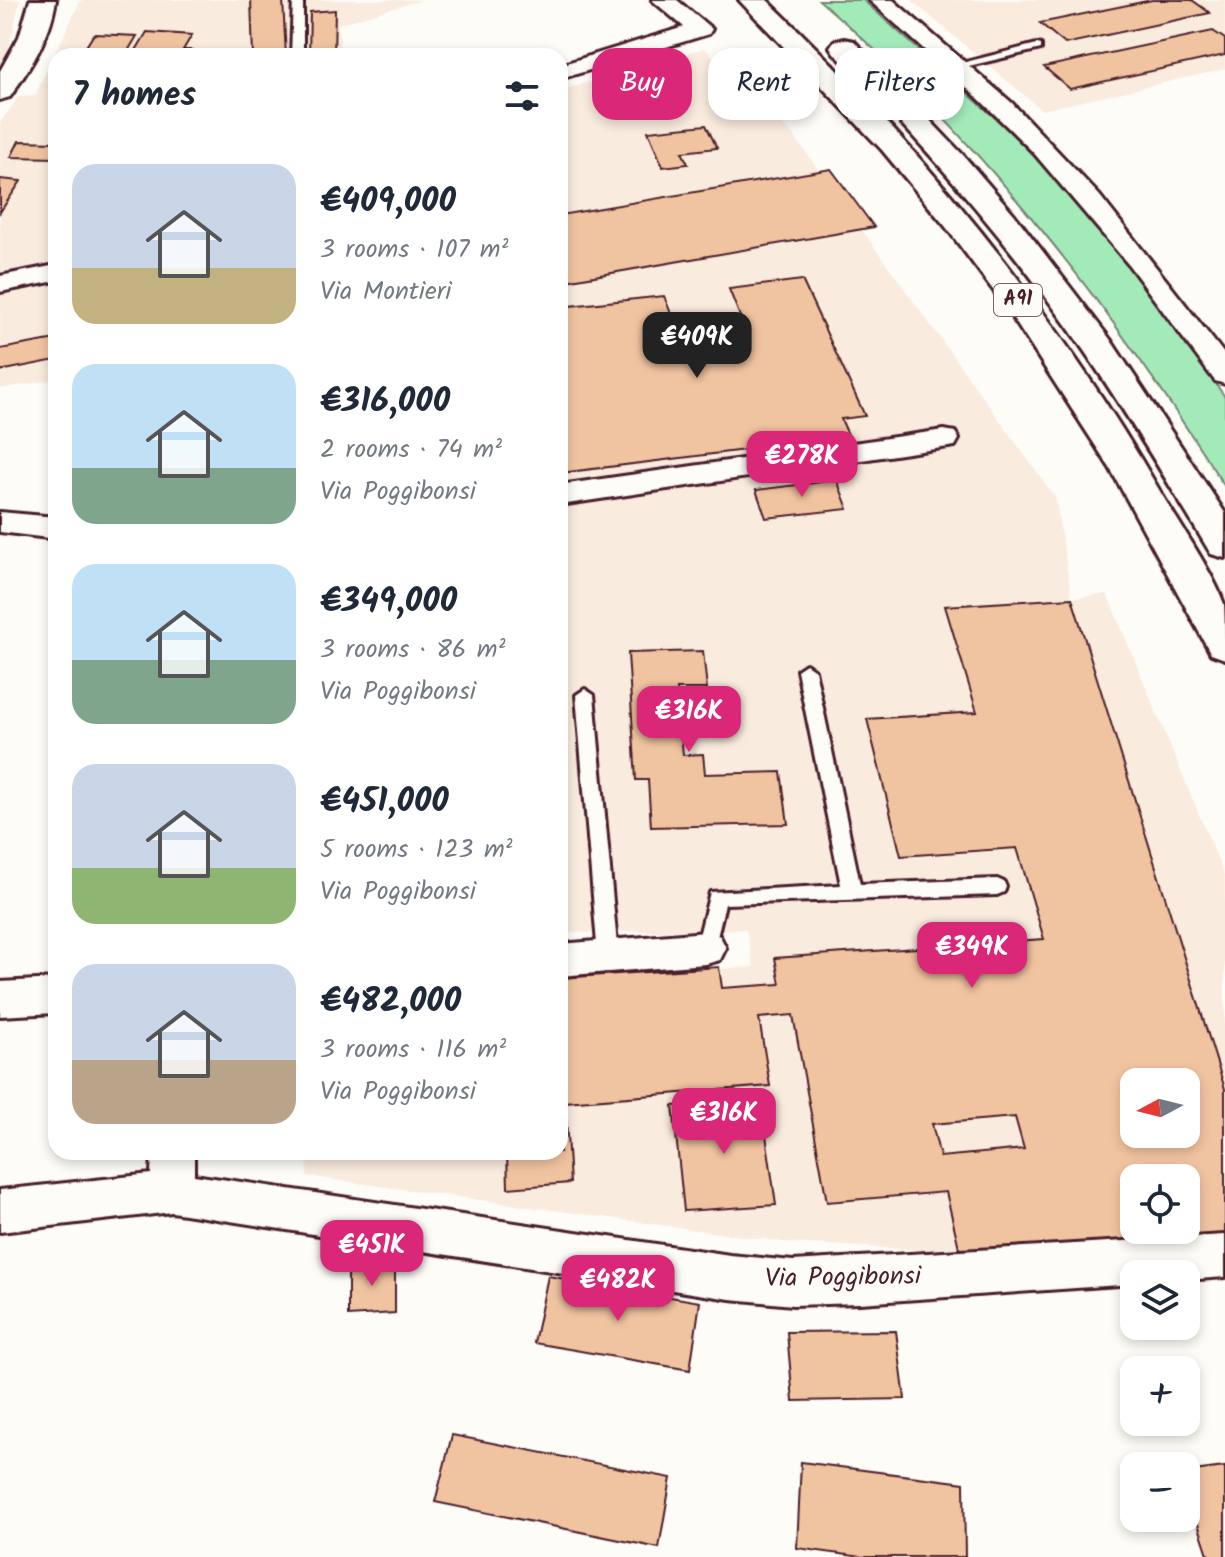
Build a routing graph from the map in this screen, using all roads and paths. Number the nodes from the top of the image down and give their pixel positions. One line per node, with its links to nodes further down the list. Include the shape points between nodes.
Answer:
1 (43, 0): 13 (main road, via 36,33)
2 (298, 0): 8 (lane)
3 (663, 0): 11 (street, via 701,29)
4 (752, 0): 22 (main road, A91, via 879,127 1014,293 1084,397)
5 (880, 0): 9 (street)
6 (796, 3): 21 (main road, A91, via 926,131 1030,254 1132,395)
7 (1037, 47): 10 (lane)
8 (297, 48)
9 (935, 48)
10 (964, 64)
11 (568, 70)
12 (964, 73): 16 (street, via 1041,145 1108,221)
13 (0, 91)
14 (48, 275): 15 (street)
15 (0, 284)
16 (1225, 375)
17 (944, 439): 18 (street)
18 (568, 494)
19 (0, 522): 20 (street)
20 (48, 527)
21 (1225, 545)
22 (1225, 644)
23 (806, 670): 26 (lane)
24 (585, 695): 28 (lane)
25 (997, 887): 26 (lane)
26 (852, 893): 27 (lane, via 717,897)
27 (706, 948): 28 (street)
28 (608, 956): 29 (street)
29 (568, 959)
30 (48, 996): 31 (street)
31 (0, 999)
32 (173, 1172): 33 (street, Via Poggibonsi); 34 (street, Via Poggibonsi, via 730,1277 793,1283)
33 (0, 1211)
34 (1225, 1256)

